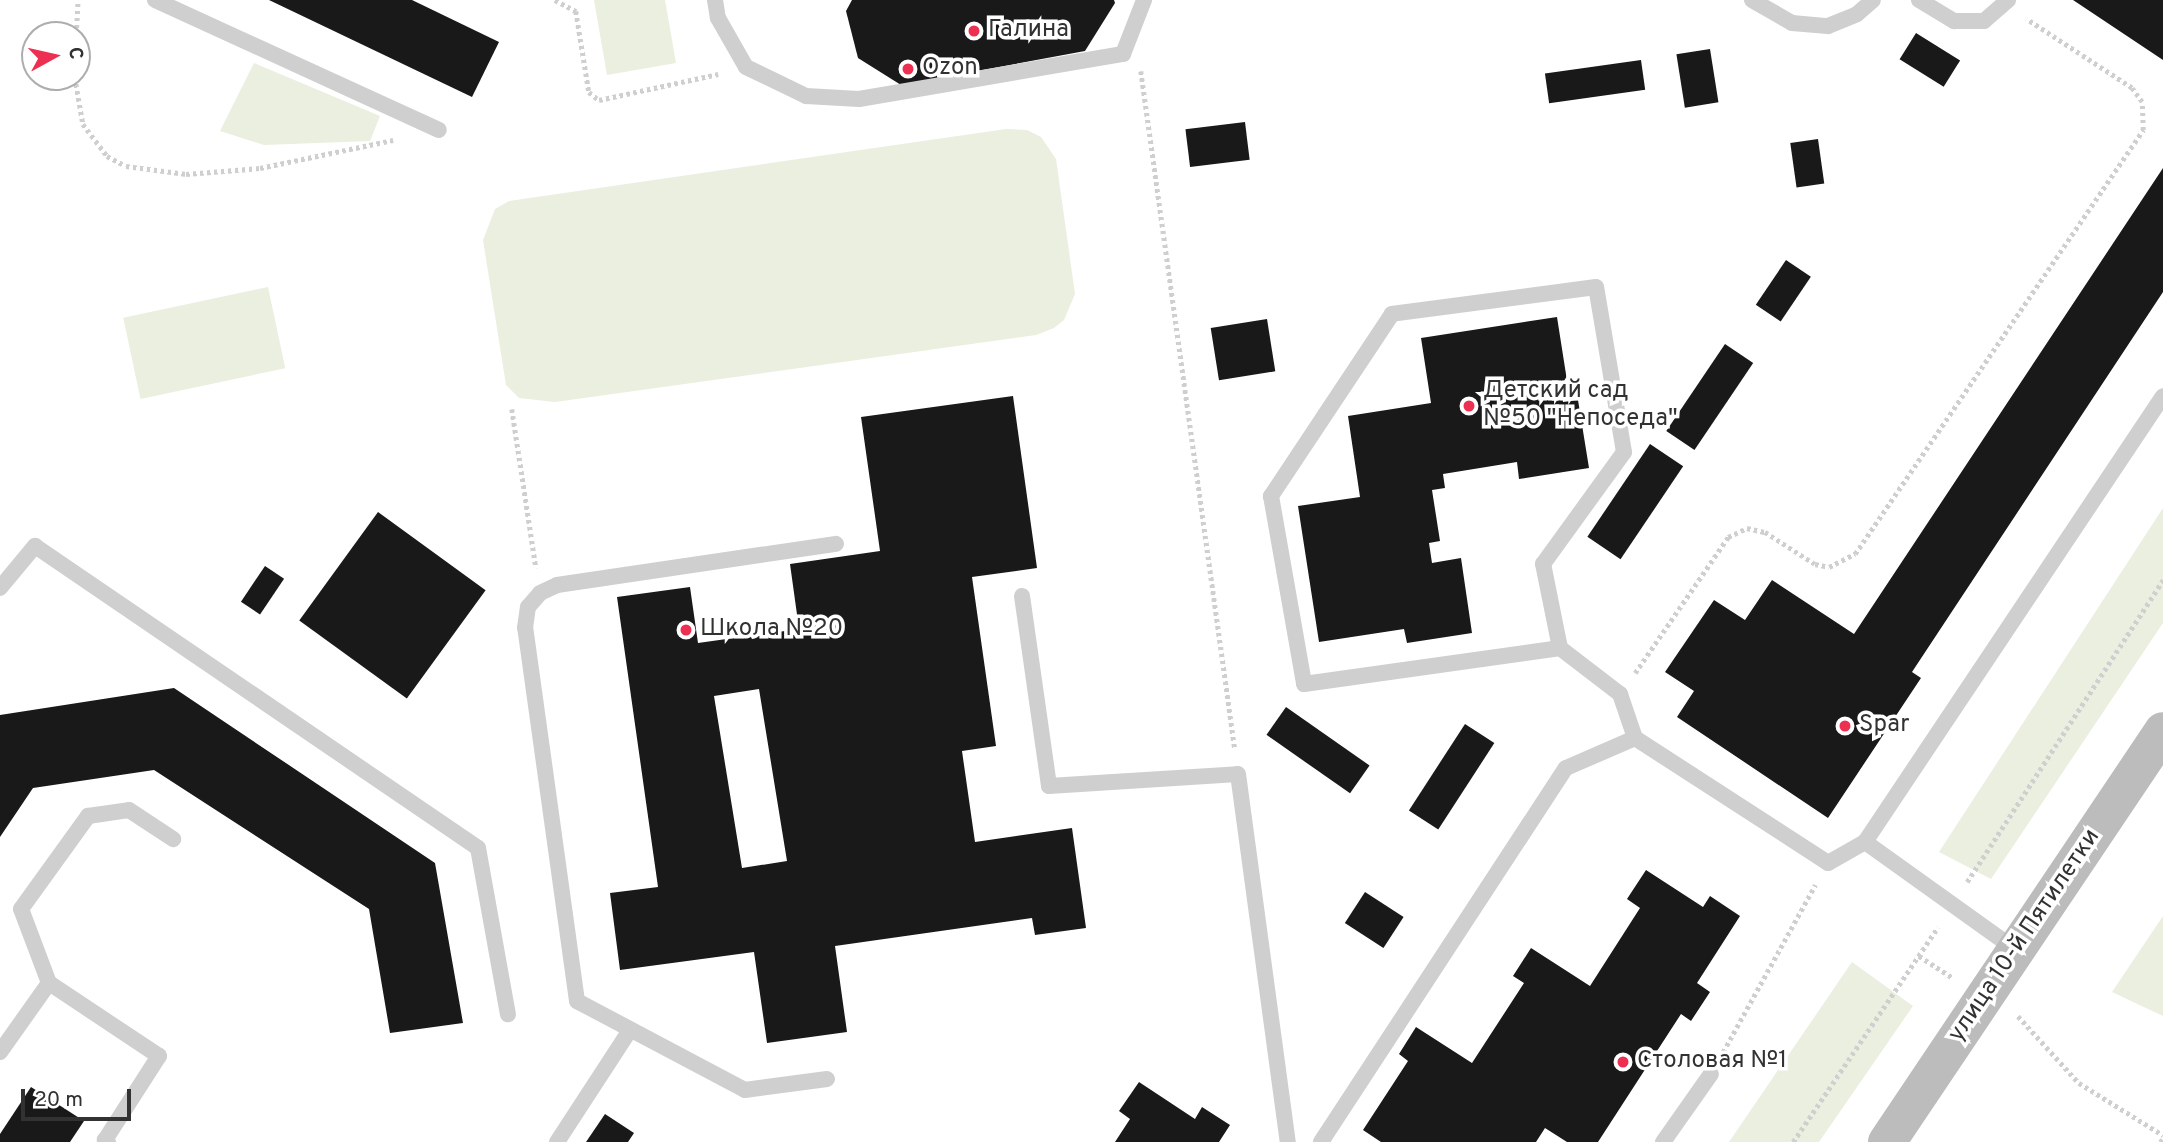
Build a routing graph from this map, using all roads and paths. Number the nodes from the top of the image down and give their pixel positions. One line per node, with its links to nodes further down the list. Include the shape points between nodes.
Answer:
1 (78, 0): 10 (path)
2 (155, 0): 14 (lane)
3 (555, 0): 12 (path, via 576,11 589,92 598,100)
4 (715, 0): 12 (lane, via 718,18)
5 (1144, 0): 11 (lane)
6 (1752, 0): 7 (lane, via 1792,23 1828,26 1857,14)
7 (1873, 0)
8 (1919, 0): 9 (lane, via 1954,21 1984,20)
9 (2007, 3): 23 (path, via 2132,88 2143,102 2143,130 1855,554 1829,567 1815,564 1765,532 1747,528 1728,537)
10 (77, 21)
11 (1123, 54): 12 (lane, via 859,99 806,96); 26 (path, via 1140,71)
12 (746, 67)
13 (77, 91): 14 (path, via 83,124 107,156 126,166 186,174 260,168)
14 (439, 130)
15 (2163, 396): 28 (lane)
16 (512, 409): 20 (path)
17 (836, 544): 20 (lane, via 557,585)
18 (2163, 580): 30 (path)
19 (0, 588): 35 (lane, via 35,546 478,848)
20 (540, 593): 36 (lane, via 528,607 525,628 577,1001)
21 (1023, 596): 26 (lane, via 1049,786)
22 (1560, 648): 22 (lane, via 1304,684 1271,496 1392,314 1596,287 1624,452 1543,564); 23 (lane)
23 (1620, 694): 25 (lane)
24 (2163, 731): 31 (main road, улица 10-й Пятилетки)
25 (1635, 738): 29 (lane); 44 (lane, via 1566,768)
26 (1238, 774): 43 (lane)
27 (173, 839): 33 (lane, via 129,810 88,817 21,909)
28 (1865, 842): 29 (lane); 30 (lane)
29 (1828, 863): 38 (path)
30 (1951, 906): 31 (lane); 32 (path)
31 (2015, 950): 34 (main road, улица 10-й Пятилетки)
32 (1919, 956): 34 (path); 46 (path)
33 (49, 983): 37 (lane); 41 (lane, via 159,1056)
34 (1984, 998): 40 (path, via 2016,1014 2079,1083); 47 (main road, улица 10-й Пятилетки)
35 (508, 1014)
36 (630, 1030): 39 (lane, via 745,1090); 42 (lane)
37 (0, 1052)
38 (1711, 1074): 45 (lane)
39 (827, 1079)
40 (2162, 1139)
41 (108, 1142)
42 (557, 1142)
43 (1287, 1142)
44 (1321, 1142)
45 (1663, 1142)
46 (1794, 1142)
47 (1887, 1142)

